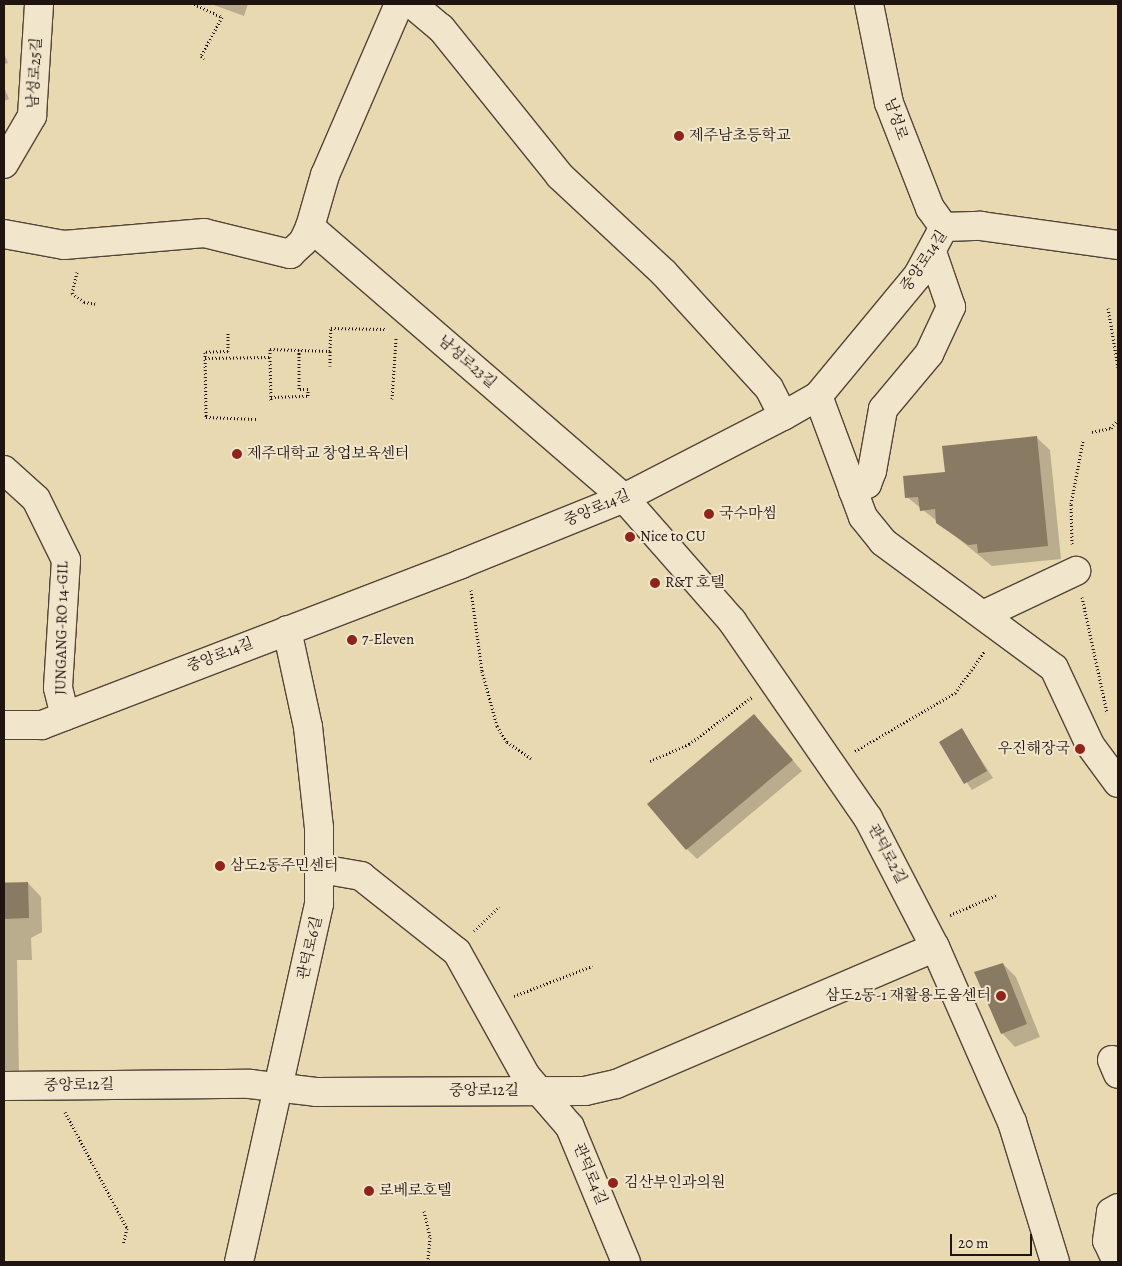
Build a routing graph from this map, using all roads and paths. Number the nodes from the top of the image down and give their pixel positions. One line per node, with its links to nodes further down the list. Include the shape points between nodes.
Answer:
1 (39, 4): 7 (street, 남성로25길, via 32,116)
2 (194, 4): 6 (path, via 222,17)
3 (399, 4): 8 (street, via 326,175)
4 (412, 4): 27 (street, via 441,28 560,176 663,272 769,388)
5 (869, 4): 9 (street, 남성로, via 889,103 930,208)
6 (204, 58)
7 (4, 164)
8 (310, 227): 10 (street, via 303,242 290,254 204,233 64,245); 33 (street, 남성로23길)
9 (944, 227): 11 (street, 중앙로14길, via 981,226); 12 (street, 중앙로14길)
10 (4, 234)
11 (1118, 245)
12 (932, 252): 23 (street, 중앙로14길); 32 (street, via 951,307 928,354 883,409 872,471 867,484)
13 (76, 278): 14 (path, via 72,293 84,302)
14 (98, 304)
15 (1108, 308): 22 (path)
16 (228, 332): 19 (path, via 228,351 205,352)
17 (299, 350): 18 (path); 20 (path, via 270,349); 24 (path, via 299,390 308,389 308,396)
18 (330, 351): 21 (path); 25 (path, via 331,328 396,329)
19 (206, 358): 20 (path); 28 (path, via 206,417)
20 (270, 358): 24 (path)
21 (330, 366)
22 (1118, 367)
23 (818, 396): 27 (street, 중앙로14길); 32 (street)
24 (271, 397): 26 (path)
25 (392, 399)
26 (271, 402)
27 (783, 416): 33 (street, 중앙로14길)
28 (256, 419)
29 (1118, 419): 30 (path, via 1111,428)
30 (1092, 432)
31 (4, 470): 39 (street, JUNGANG-RO 14-GIL, via 36,500 66,560 58,688)
32 (853, 491): 36 (street, via 863,517 883,542)
33 (624, 498): 34 (street, 중앙로14길); 38 (street, 관덕로2길, via 732,621)
34 (461, 564): 37 (street, 중앙로14길); 41 (path, via 470,584 482,671 498,726 507,742)
35 (1076, 571): 36 (street)
36 (991, 619): 43 (path, via 982,659 955,693); 44 (street, via 1054,668 1090,744)
37 (287, 630): 39 (street, 중앙로14길); 45 (street, 관덕로6길, via 304,691)
38 (774, 680): 42 (path, via 689,744); 43 (street, 관덕로2길)
39 (66, 716): 40 (street, 중앙로14길, via 34,727)
40 (4, 725)
41 (531, 758)
42 (650, 761)
43 (833, 765): 48 (street, 관덕로2길, via 868,818)
44 (1118, 783)
45 (321, 869): 49 (street, 관덕로4길, via 361,876); 54 (street, 관덕로6길, via 316,928)
46 (997, 895): 48 (path)
47 (499, 906): 49 (path)
48 (930, 937): 55 (street, 중앙로12길, via 616,1084 585,1091); 62 (street, 관덕로2길, via 1012,1122)
49 (457, 952): 51 (street, 관덕로4길)
50 (592, 966): 51 (path)
51 (491, 1007): 55 (street, 관덕로4길, via 518,1062)
52 (4, 1086): 53 (street, 중앙로12길)
53 (59, 1086): 54 (street, 중앙로12길); 58 (path, via 60,1102 127,1228)
54 (278, 1086): 55 (street, 중앙로12길, via 316,1092); 59 (street, 관덕로6길)
55 (544, 1092): 61 (street, 관덕로4길, via 570,1127)
56 (1118, 1208): 63 (street, via 1111,1212 1107,1241)
57 (424, 1211): 60 (path, via 430,1237)
58 (123, 1245)
59 (239, 1262)
60 (428, 1262)
61 (626, 1262)
62 (1055, 1262)
63 (1116, 1262)

